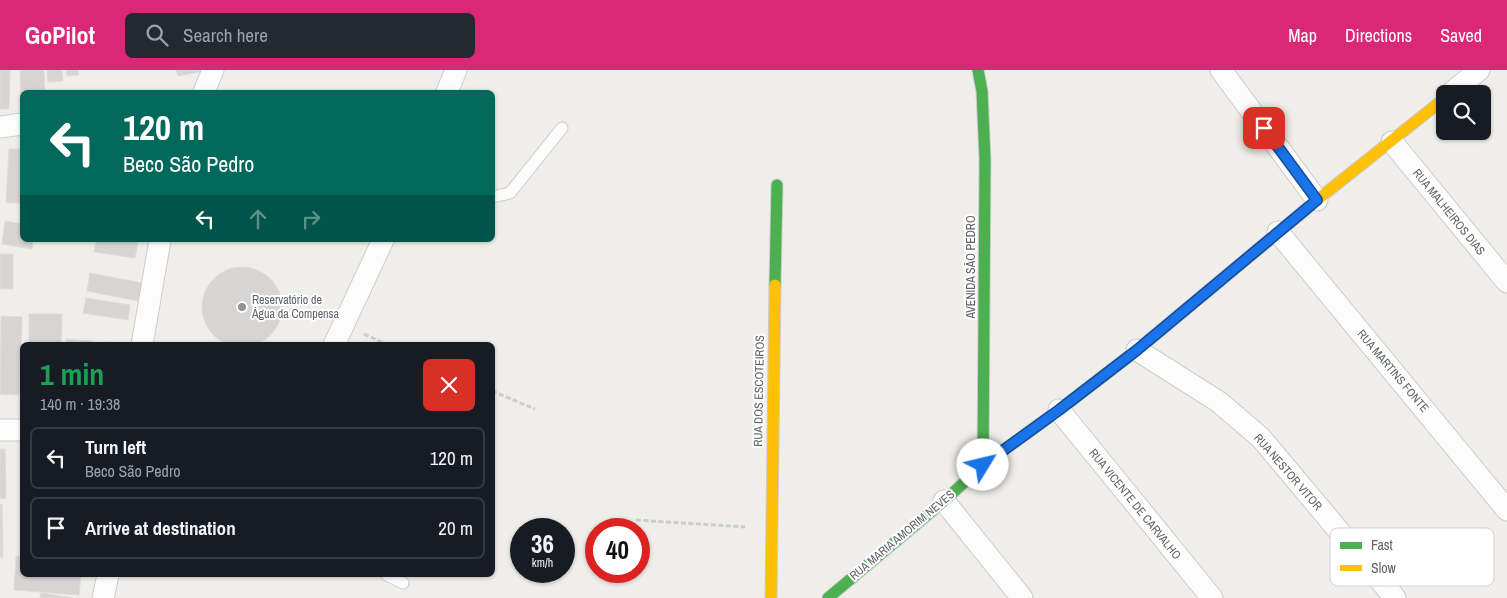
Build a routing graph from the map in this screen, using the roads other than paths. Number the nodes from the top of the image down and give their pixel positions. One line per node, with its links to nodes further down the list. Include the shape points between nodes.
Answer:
1 (213, 70): 7 (street)
2 (456, 70): 8 (street)
3 (978, 70): 27 (street, AVENIDA SÃO PEDRO, via 985,159)
4 (1221, 70): 16 (street)
5 (1479, 70): 6 (street)
6 (1461, 85)
7 (205, 90)
8 (448, 90)
9 (1436, 105): 13 (street, RUA MARIA AMORIM NEVES)
10 (20, 124): 11 (street)
11 (0, 127)
12 (562, 128): 15 (lane, via 510,193)
13 (1392, 142): 16 (street, RUA MARIA AMORIM NEVES); 20 (street, RUA MALHEIROS DIAS)
14 (777, 185): 36 (street, RUA DOS ESCOTEIROS)
15 (495, 197)
16 (1317, 200): 17 (street, RUA MARIA AMORIM NEVES)
17 (1278, 232): 23 (street, RUA MARIA AMORIM NEVES); 29 (street, RUA MARTINS FONTE)
18 (160, 242): 21 (street)
19 (382, 242): 22 (street)
20 (1507, 282)
21 (143, 342)
22 (335, 342)
23 (1137, 350): 24 (street, RUA MARIA AMORIM NEVES); 30 (street, RUA NESTOR VITOR, via 1219,402 1261,438)
24 (1059, 410): 27 (street, RUA MARIA AMORIM NEVES); 39 (street, RUA VICENTE DE CARVALHO)
25 (0, 430): 26 (street)
26 (20, 430)
27 (983, 465): 28 (street, RUA MARIA AMORIM NEVES)
28 (944, 500): 37 (street, RUA MARIA AMORIM NEVES); 38 (street)
29 (1507, 510)
30 (1336, 528)
31 (107, 577): 35 (street)
32 (391, 577): 33 (lane)
33 (403, 584)
34 (1385, 586): 40 (street, RUA NESTOR VITOR)
35 (102, 598)
36 (771, 598)
37 (828, 598)
38 (1022, 598)
39 (1212, 598)
40 (1395, 598)

